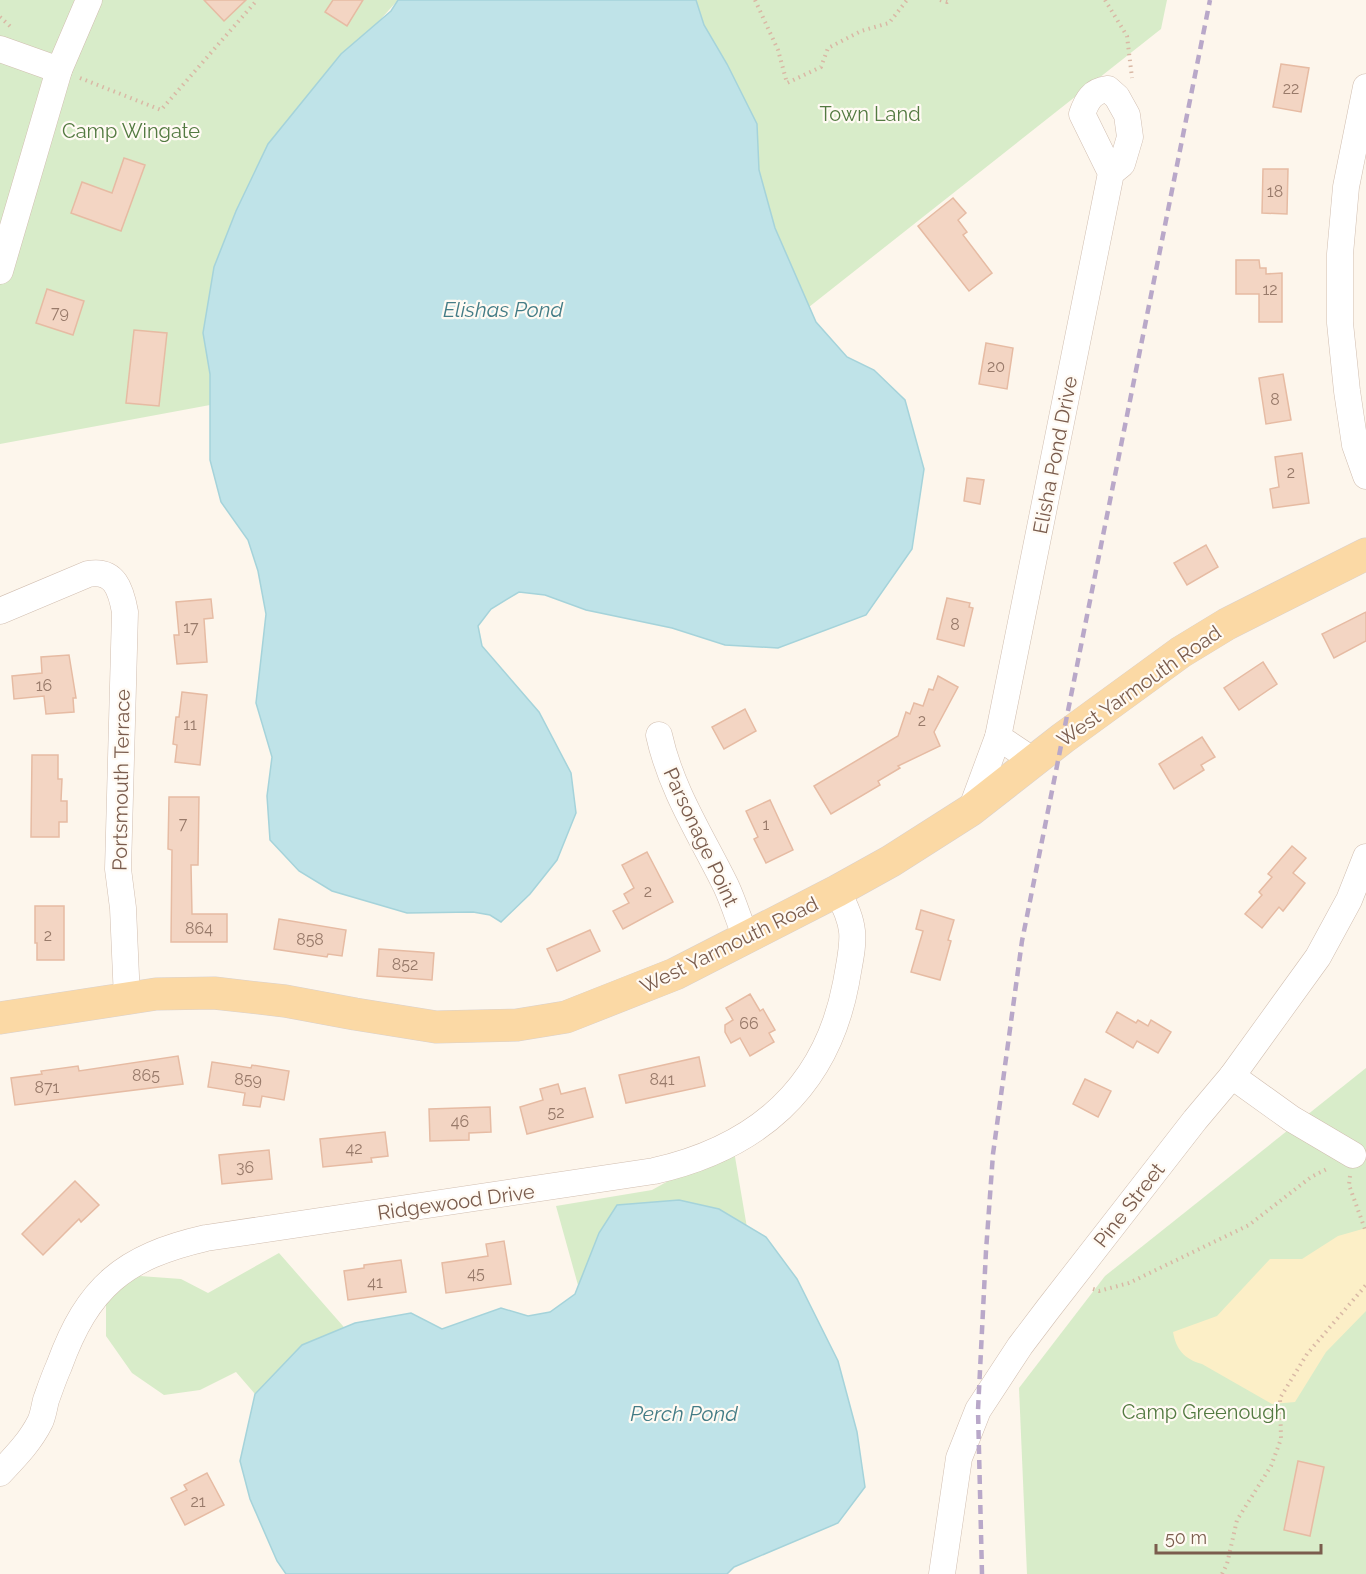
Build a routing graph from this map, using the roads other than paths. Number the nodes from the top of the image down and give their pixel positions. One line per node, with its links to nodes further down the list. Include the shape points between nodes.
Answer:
1 (89, 0): 3 (street)
2 (8, 41): 3 (street)
3 (59, 70): 6 (street)
4 (1366, 87): 7 (street, via 1346,187 1340,254 1340,323 1347,391 1355,446)
5 (1111, 173): 5 (street, Elisha Pond Drive, via 1082,114 1086,100 1098,90 1108,89 1118,97 1127,115 1130,137 1122,164); 11 (street, Elisha Pond Drive)
6 (0, 271)
7 (1366, 476)
8 (1366, 554): 12 (main road, West Yarmouth Road, via 1209,634)
9 (0, 611): 17 (street, Portsmouth Terrace, via 99,572 114,580 122,594 125,612 118,869)
10 (659, 735): 16 (street, Parsonage Point, via 670,775 726,887)
11 (998, 737): 12 (street); 13 (street, Elisha Pond Drive)
12 (1034, 761): 13 (main road, West Yarmouth Road)
13 (971, 810): 15 (main road, West Yarmouth Road)
14 (1366, 857): 19 (street, Pine Street, via 1350,900 1318,957)
15 (837, 891): 16 (main road, West Yarmouth Road); 21 (street, Ridgewood Drive, via 853,929 840,1011 812,1071 766,1123 702,1157 654,1171 206,1238 158,1252 120,1272 91,1302 67,1344 41,1420 31,1438)
16 (746, 938): 17 (main road, West Yarmouth Road, via 615,999 566,1017 518,1025 436,1027 214,993)
17 (126, 999): 18 (main road, West Yarmouth Road)
18 (0, 1018)
19 (1232, 1076): 20 (street, via 1292,1119); 22 (street, Pine Street, via 1020,1346 978,1410 959,1458)
20 (1353, 1155)
21 (0, 1473)
22 (942, 1574)

